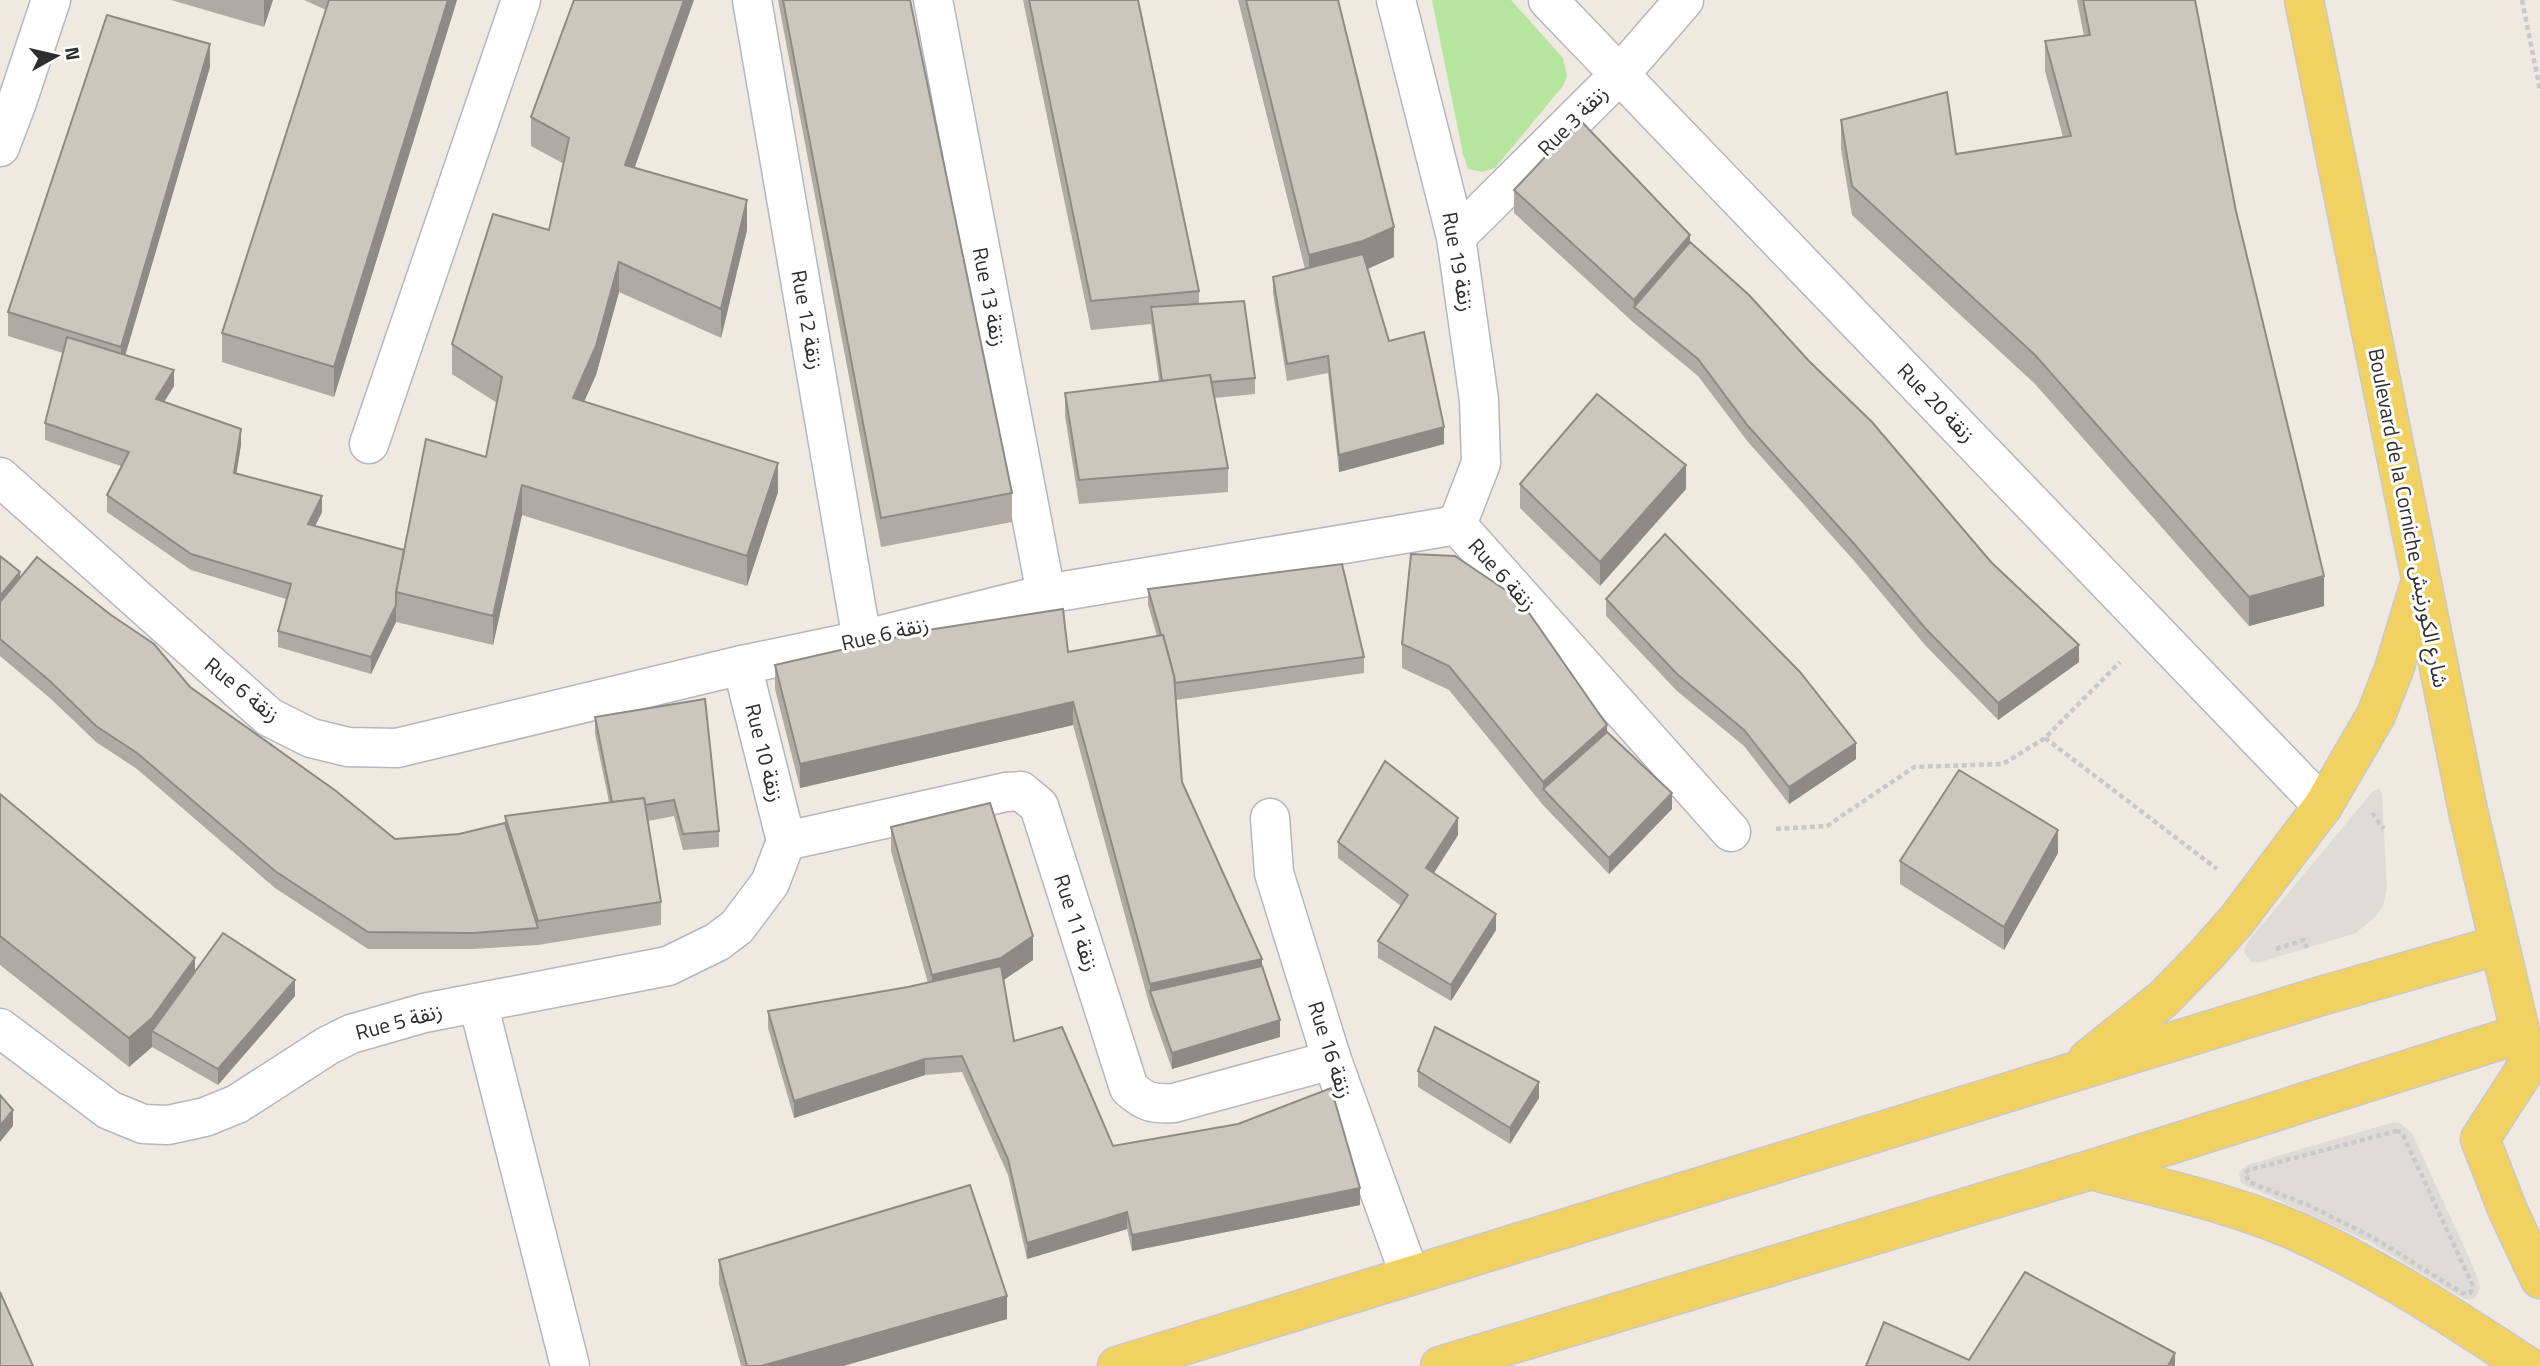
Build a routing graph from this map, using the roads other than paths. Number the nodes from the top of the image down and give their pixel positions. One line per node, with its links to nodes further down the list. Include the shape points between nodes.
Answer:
1 (51, 0): 10 (street)
2 (521, 0): 13 (street)
3 (752, 0): 18 (street, Rue 12 زنقة)
4 (933, 0): 17 (street, Rue 13 زنقة)
5 (1396, 0): 12 (street, Rue 19 زنقة)
6 (1548, 0): 9 (street, Rue 20 زنقة)
7 (1684, 0): 9 (street, Rue 3 زنقة)
8 (2304, 0): 16 (main road, Boulevard de la Corniche شارع الكورنيش)
9 (1619, 74): 12 (street, Rue 3 زنقة); 20 (street, Rue 20 زنقة)
10 (8, 103): 11 (street)
11 (0, 147)
12 (1456, 237): 15 (street, Rue 19 زنقة, via 1479,400 1481,463)
13 (369, 444)
14 (0, 477): 19 (street, Rue 6 زنقة, via 269,717 311,738 348,747 397,748)
15 (1457, 525): 17 (street, Rue 6 زنقة); 22 (street, Rue 6 زنقة)
16 (2421, 581): 20 (main road, via 2376,715); 24 (main road, Boulevard de la Corniche شارع الكورنيش)
17 (1046, 594): 18 (street, Rue 6 زنقة)
18 (862, 640): 19 (street, Rue 6 زنقة)
19 (742, 665): 23 (street, Rue 10 زنقة)
20 (2323, 806): 29 (main road, via 2205,956 2163,999)
21 (1270, 818): 28 (street, Rue 16 زنقة, via 1274,873)
22 (1731, 832)
23 (786, 841): 25 (street, Rue 5 زنقة, via 771,883 737,927 717,942 668,966); 28 (street, Rue 11 زنقة, via 1021,791 1039,806 1129,1088 1152,1104 1174,1103)
24 (2499, 945): 27 (main road, Boulevard de la Corniche شارع الكورنيش); 29 (main road)
25 (478, 1003): 26 (street, Rue 5 زنقة, via 351,1034 237,1104 167,1125 143,1124 109,1110); 33 (street)
26 (0, 1028)
27 (2529, 1056): 30 (main road); 32 (main road, via 2480,1139)
28 (1332, 1060): 31 (street, Rue 16 زنقة)
29 (2070, 1073): 31 (main road)
30 (2090, 1170): 35 (main road); 36 (main road, via 2206,1199 2298,1232 2387,1280)
31 (1410, 1276): 34 (main road)
32 (2540, 1279)
33 (570, 1366)
34 (1117, 1366)
35 (1440, 1366)
36 (2526, 1366)

